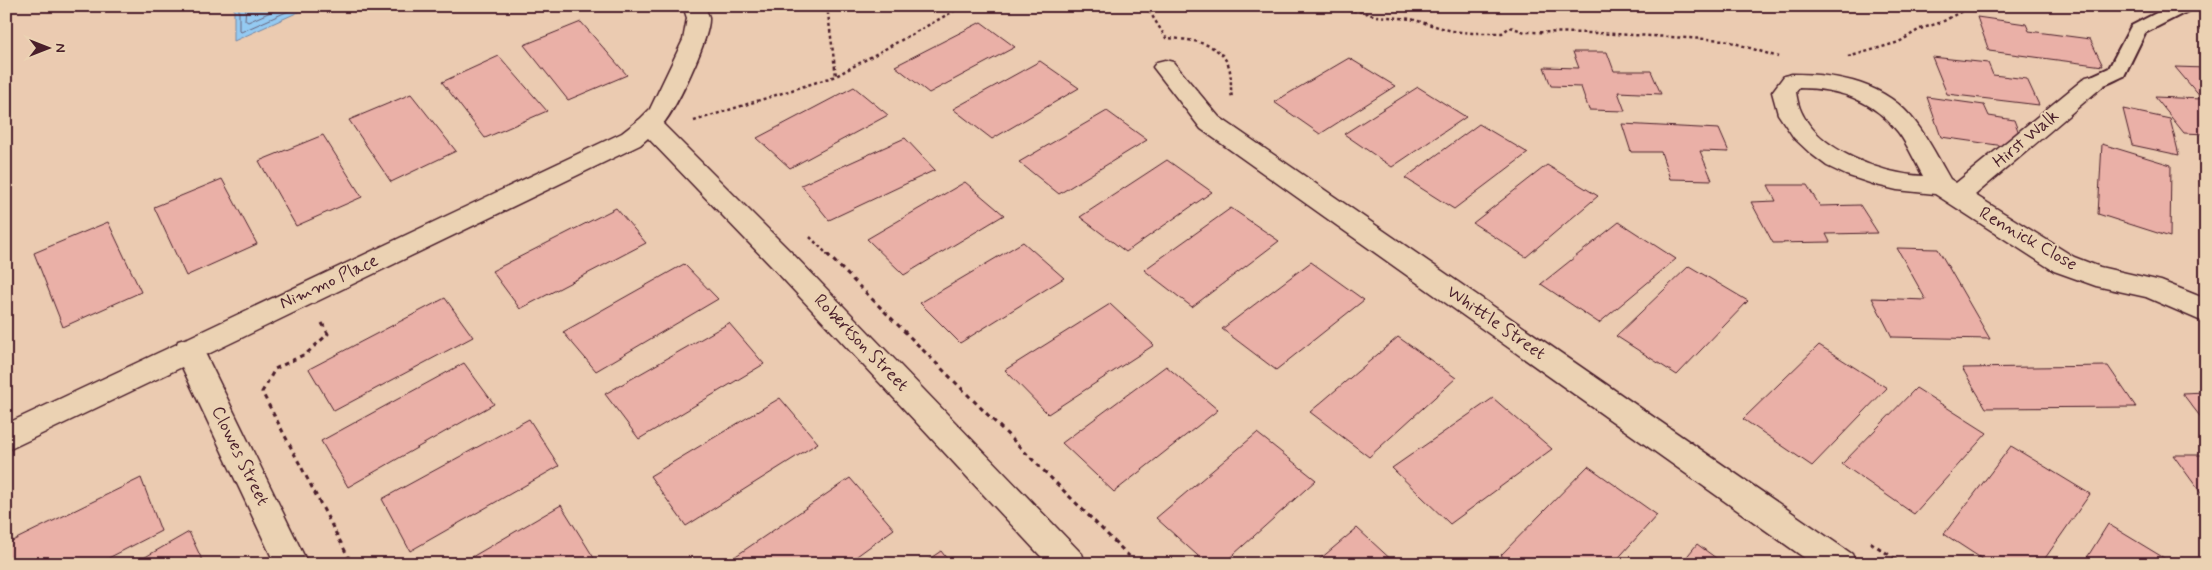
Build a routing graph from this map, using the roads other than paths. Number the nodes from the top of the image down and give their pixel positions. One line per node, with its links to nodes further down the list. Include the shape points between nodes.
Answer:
1 (694, 6): 5 (street, via 698,18 694,40)
2 (2184, 6): 4 (lane, via 2137,30 2117,72)
3 (1165, 67): 12 (street, Whittle Street, via 1210,123)
4 (2094, 82): 6 (street, Hirst Walk)
5 (653, 120): 8 (street, Nimmo Place, via 631,139); 11 (street, Robertson Street)
6 (1949, 190): 6 (street, Rennick Close, via 1907,127 1878,100 1856,89 1819,81 1792,81 1784,92 1789,113 1813,144 1845,166 1900,182); 7 (street, Rennick Close, via 2064,264 2096,276 2151,288)
7 (2206, 312)
8 (188, 349): 9 (street, Nimmo Place); 10 (street, Clowes Street)
9 (6, 438)
10 (292, 564)
11 (1070, 564)
12 (1840, 564)

